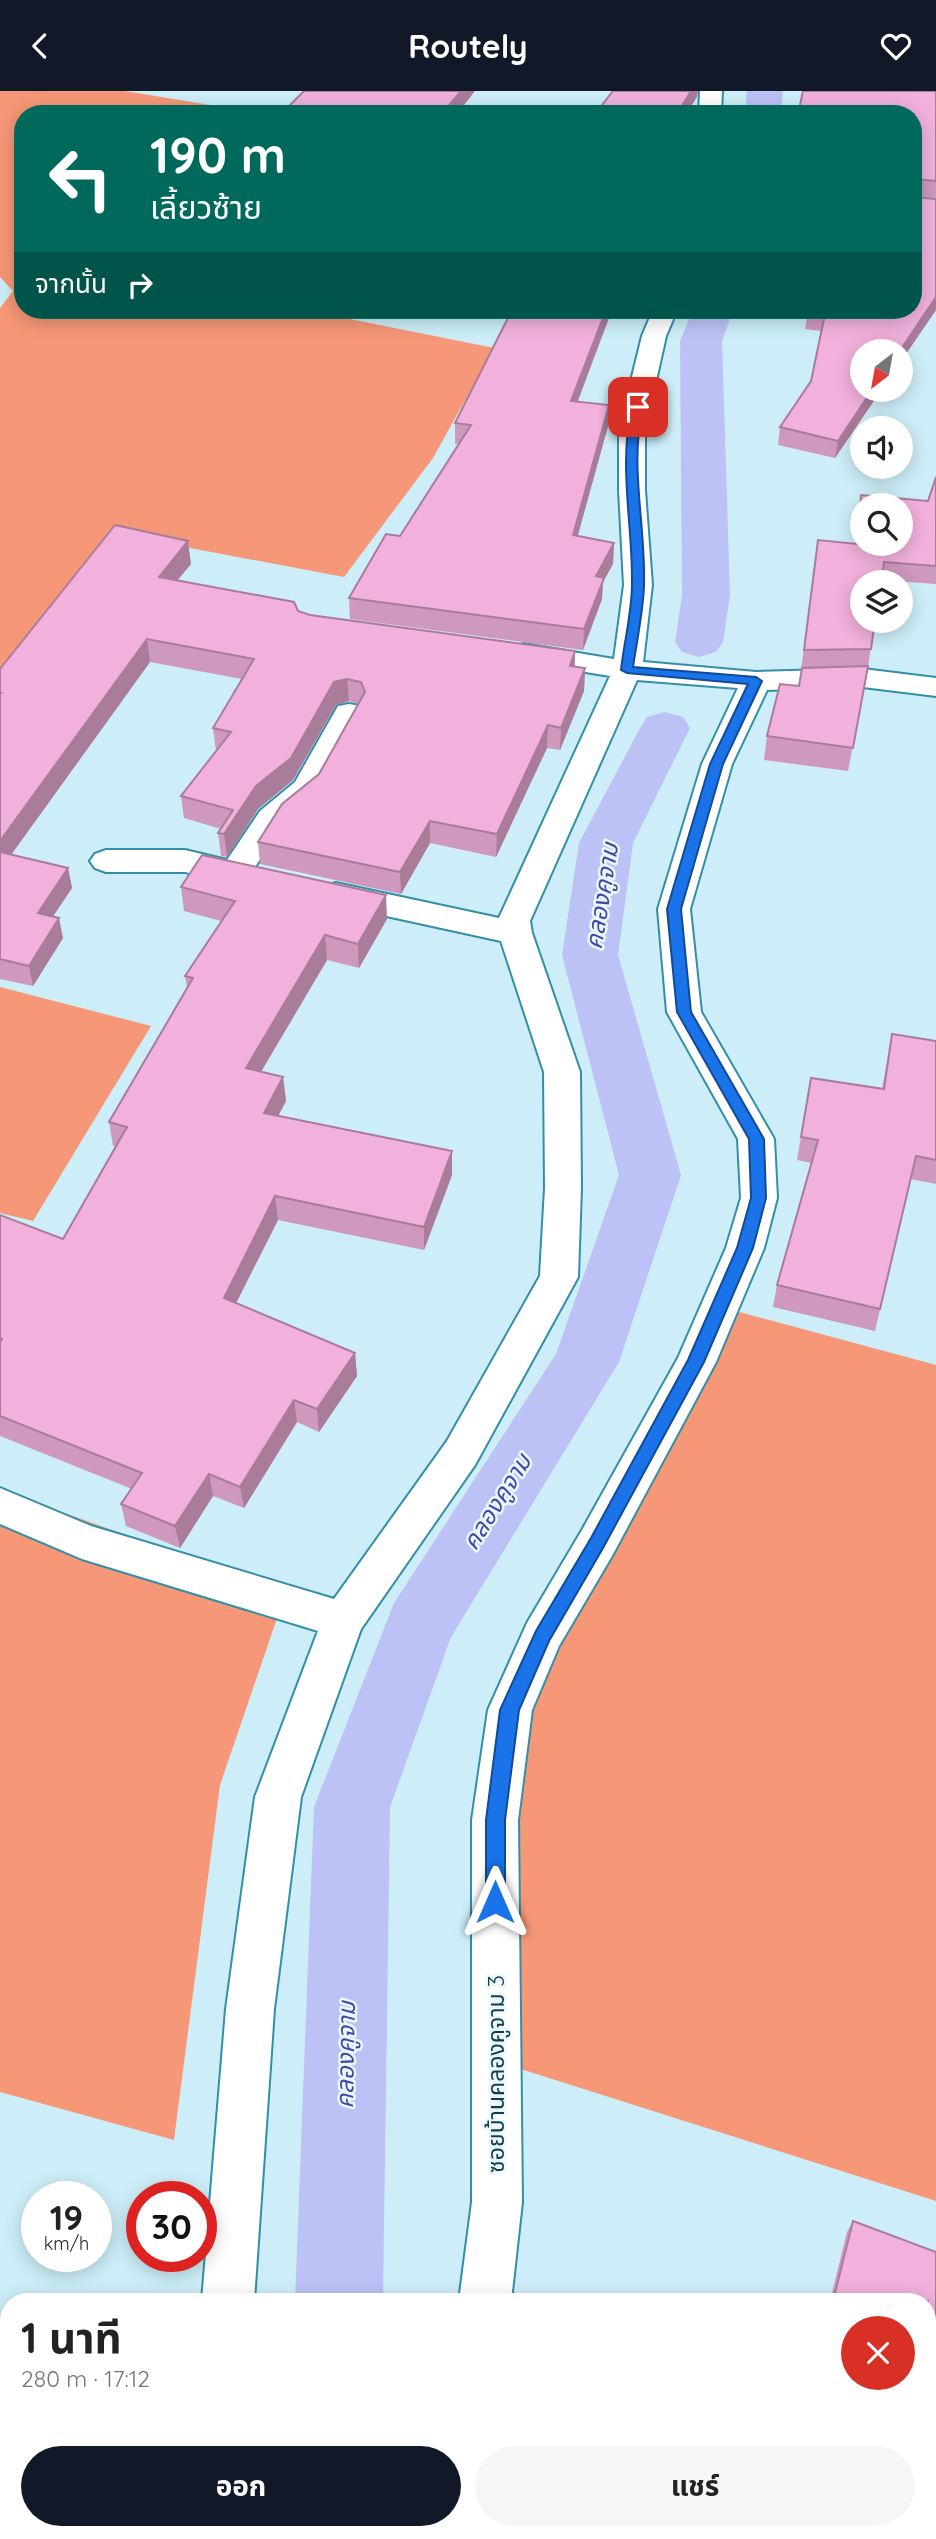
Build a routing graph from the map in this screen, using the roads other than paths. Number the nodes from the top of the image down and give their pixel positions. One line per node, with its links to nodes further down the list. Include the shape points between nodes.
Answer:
1 (662, 319): 3 (street, via 632,430 638,585)
2 (501, 650): 3 (street)
3 (627, 670): 4 (street); 9 (street, via 514,921)
4 (756, 681): 5 (street, via 863,678); 13 (street, ซอยบ้านคลองคูจาม 3, via 717,764 674,909 684,1012 756,1139 759,1198 745,1248 695,1362 542,1636 510,1710 495,1820 497,2202)
5 (936, 687)
6 (349, 713): 8 (street, via 307,788 271,818)
7 (106, 861): 8 (street, via 185,862)
8 (236, 872): 9 (street)
9 (515, 933): 11 (street, via 562,1072 559,1277 461,1453)
10 (0, 1505): 11 (street, via 82,1541)
11 (344, 1620): 12 (street, via 278,1797 250,2009)
12 (229, 2293)
13 (486, 2293)

